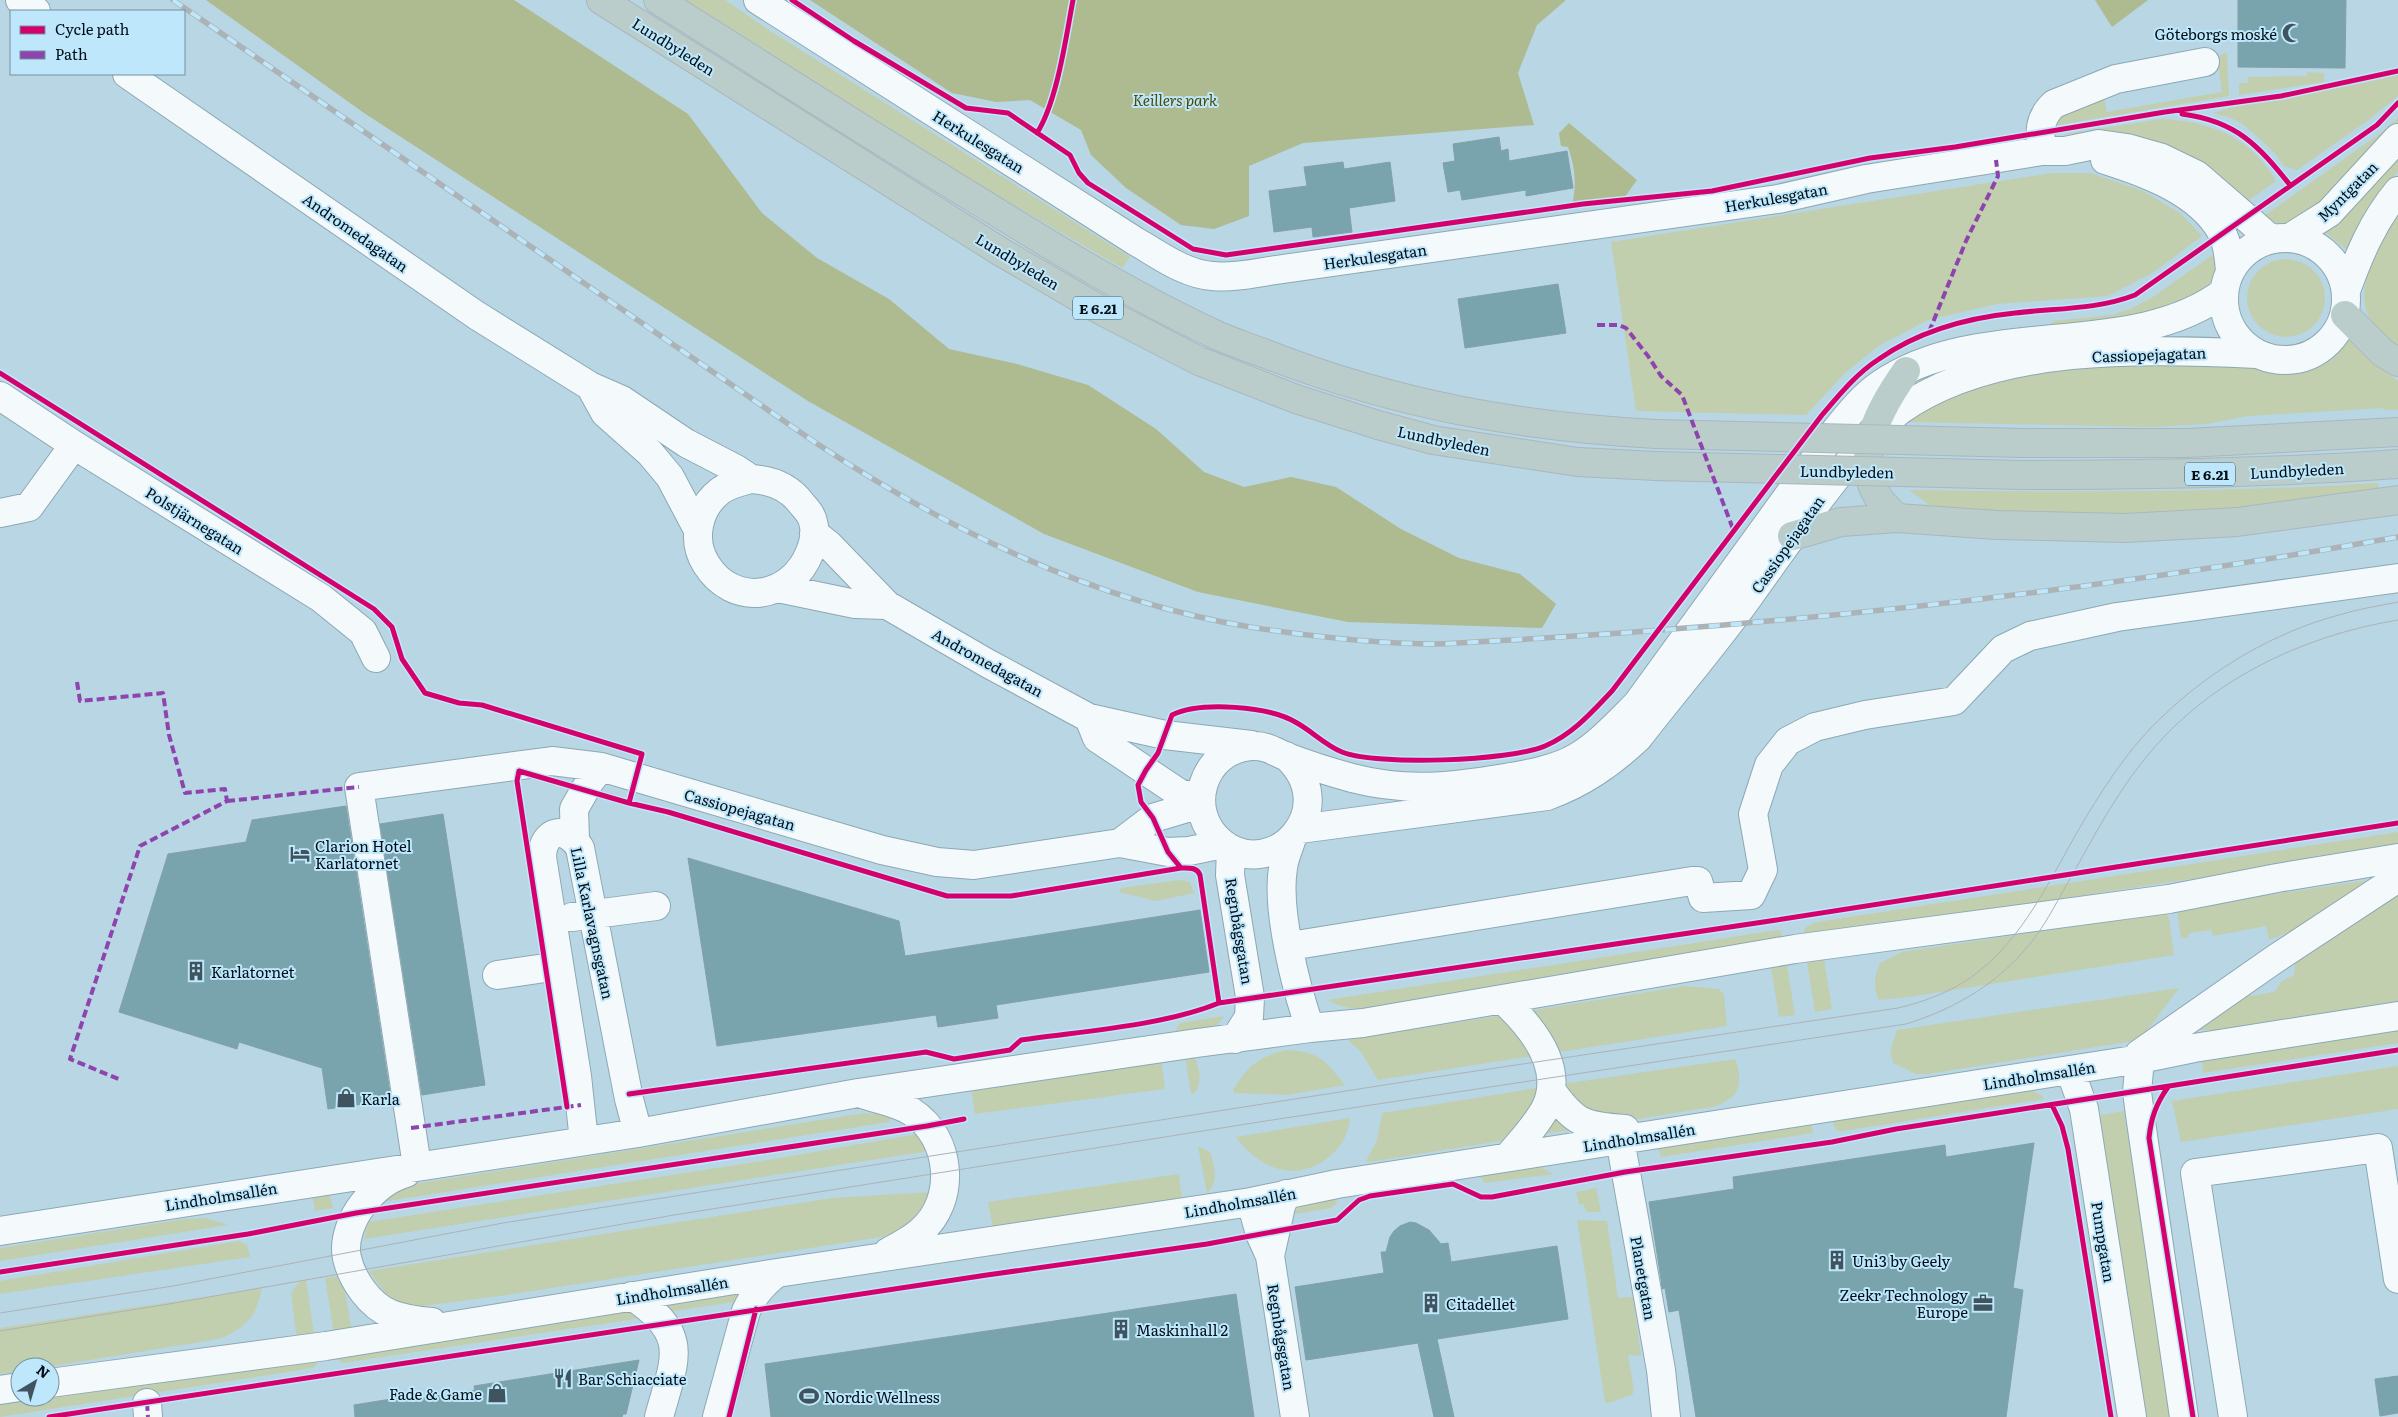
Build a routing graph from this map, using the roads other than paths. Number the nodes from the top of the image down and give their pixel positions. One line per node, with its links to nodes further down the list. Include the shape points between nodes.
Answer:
1 (20, 0): 5 (street)
2 (601, 0): 22 (highway, Lundbyleden / E 6.21, bridge, via 1001,252 1104,312 1199,361 1296,399 1433,440 1578,462 1656,466 2022,475 2173,475)
3 (658, 0): 19 (highway, Lundbyleden / E 6.21, bridge, via 1011,221 1113,281 1210,332 1362,389 1507,421 1656,434 2022,443 2187,443)
4 (758, 0): 9 (street, Herkulesgatan, via 1135,241 1194,272 1210,276 1226,277 1778,199 1866,179)
5 (35, 10)
6 (2205, 62): 9 (street, via 2116,79 2054,104 2046,111 2040,126)
7 (127, 75): 17 (street, Andromedagatan, via 476,315)
8 (2398, 138): 11 (street, Myntgatan, via 2329,213)
9 (2054, 151): 11 (street, Herkulesgatan, via 2100,144 2162,158 2197,175); 12 (street, Herkulesgatan, via 2098,158 2137,170 2191,200 2222,234 2228,250)
10 (2398, 191): 13 (street, via 2365,242)
11 (2281, 238): 12 (street, via 2254,246 2240,256); 13 (street, via 2307,241 2334,260 2342,275)
12 (2227, 281): 14 (street, via 2226,316 2237,338); 16 (street, Cassiopejagatan, via 2205,306 2173,318 2122,330 1971,348)
13 (2346, 303): 14 (street, via 2335,335 2313,354 2299,359 2277,360); 15 (highway, via 2383,353)
14 (2256, 354): 20 (street, Cassiopejagatan, via 2127,352 2008,365 1951,383 1899,411)
15 (2398, 362)
16 (1906, 371): 20 (highway, via 1882,408); 39 (street, Cassiopejagatan, via 1881,384 1856,405 1637,704 1597,742 1576,758 1553,767 1453,786)
17 (590, 386): 23 (street, Andromedagatan, via 622,400 686,443); 27 (street, Andromedagatan, via 606,413 650,453 670,477)
18 (0, 396): 21 (street, Polstjärnegatan)
19 (2398, 432)
20 (1872, 435): 26 (highway, via 1868,457 1870,481 1877,497); 29 (street, Cassiopejagatan, via 1818,499)
21 (74, 445): 25 (street, via 29,507); 33 (street, Polstjärnegatan, via 321,598 363,632)
22 (2398, 464)
23 (752, 479): 27 (street, Andromedagatan, via 732,484 719,492 709,502); 28 (street, Andromedagatan, via 775,483 788,490 808,511 814,522)
24 (2398, 500): 26 (highway, via 2237,522 2125,528 1997,525)
25 (0, 513)
26 (1897, 518): 29 (highway, via 1841,522)
27 (698, 530): 31 (street, Andromedagatan, via 698,545 703,559 721,582 749,593)
28 (814, 533): 31 (street, Andromedagatan, via 804,566); 32 (street, Andromedagatan)
29 (1792, 536): 39 (street, Cassiopejagatan, via 1706,652 1638,738 1617,758 1569,788 1547,796)
30 (2398, 578): 48 (street, via 2117,618 2030,636 2003,649 1954,701 1865,715 1815,727 1788,741 1769,766 1753,814 1763,870 1751,895 1702,898 1698,881 1692,881)
31 (778, 588): 32 (street, Andromedagatan, via 855,604)
32 (887, 606): 34 (street, Andromedagatan)
33 (376, 658)
34 (1089, 718): 35 (street, Andromedagatan, via 1165,735); 38 (street, via 1098,738 1179,793)
35 (1253, 746): 36 (street, via 1265,747); 38 (street, via 1230,752 1218,760 1202,784)
36 (1286, 756): 39 (street, via 1352,778 1392,786); 40 (street, via 1302,776 1307,789 1307,810)
37 (601, 768): 41 (street, via 574,809); 42 (street, Cassiopejagatan, via 882,850 937,862 974,865); 64 (street, Cassiopejagatan, via 552,761 359,787)
38 (1200, 801): 42 (street, Cassiopejagatan, via 1153,818); 43 (street, via 1206,823)
39 (1414, 805): 40 (street, Cassiopejagatan)
40 (1296, 834): 43 (street, Cassiopejagatan, via 1266,853 1249,854); 48 (street, via 1283,867 1281,894)
41 (575, 840): 47 (street, Lilla Karlavagnsgatan, via 580,848); 47 (street, Lilla Karlavagnsgatan, via 566,833 558,832 543,846)
42 (1120, 843): 43 (street, Cassiopejagatan, via 1168,852)
43 (1227, 846): 54 (street, Regnbågsgatan, via 1250,998 1249,1017)
44 (2398, 858): 51 (street, Lindholmsallén, via 2170,899 1796,949)
45 (2398, 878): 55 (street, via 2275,959)
46 (656, 906): 47 (street)
47 (580, 913): 49 (street, via 562,922); 60 (street, Lilla Karlavagnsgatan)
48 (1290, 946): 53 (street, via 1297,991)
49 (557, 954): 50 (street); 62 (street)
50 (497, 974)
51 (1503, 1000): 53 (street, Lindholmsallén, via 1363,1023); 57 (street, via 1539,1038)
52 (2398, 1016): 55 (street, Lindholmsallén)
53 (1310, 1028): 54 (street, Lindholmsallén)
54 (1235, 1039): 58 (street, Lindholmsallén)
55 (2135, 1060): 56 (street, Lindholmsallén); 80 (street)
56 (2070, 1070): 59 (street, Lindholmsallén); 79 (street, Pumpgatan, via 2084,1109)
57 (1552, 1091): 59 (street, via 1567,1112 1593,1127); 63 (street, via 1540,1117)
58 (858, 1093): 60 (street, Lindholmsallén); 69 (street, Lindholmsallén, via 912,1112 941,1146 944,1165 946,1188 938,1209 921,1231)
59 (1666, 1132): 61 (street, Lindholmsallén)
60 (638, 1133): 62 (street, Lindholmsallén)
61 (1620, 1140): 63 (street, Lindholmsallén); 78 (street, Planetgatan, via 1661,1370)
62 (584, 1141): 64 (street, Lindholmsallén)
63 (1508, 1157): 65 (street, Lindholmsallén)
64 (430, 1163): 67 (street, Lindholmsallén); 73 (street, Lindholmsallén, via 396,1176 371,1194 356,1213 350,1228 347,1258 356,1280 370,1299 390,1314 422,1322)
65 (1286, 1194): 66 (street, Lindholmsallén); 68 (street, Regnbågsgatan)
66 (1251, 1202): 68 (street, Regnbågsgatan); 69 (street, Lindholmsallén)
67 (0, 1231)
68 (1270, 1256): 77 (street, Regnbågsgatan)
69 (880, 1257): 70 (street, Lindholmsallén)
70 (777, 1273): 72 (street, Lindholmsallén); 76 (street, via 753,1296 746,1311)
71 (2398, 1279): 81 (street, via 2378,1148 2195,1173)
72 (632, 1296): 73 (street, Lindholmsallén); 75 (street, via 653,1309 666,1323 674,1341 675,1354)
73 (463, 1323): 74 (street, Lindholmsallén, via 326,1346)
74 (60, 1382)
75 (659, 1417)
76 (717, 1417)
77 (1295, 1417)
78 (1666, 1417)
79 (2132, 1417)
80 (2184, 1417)
81 (2232, 1417)

